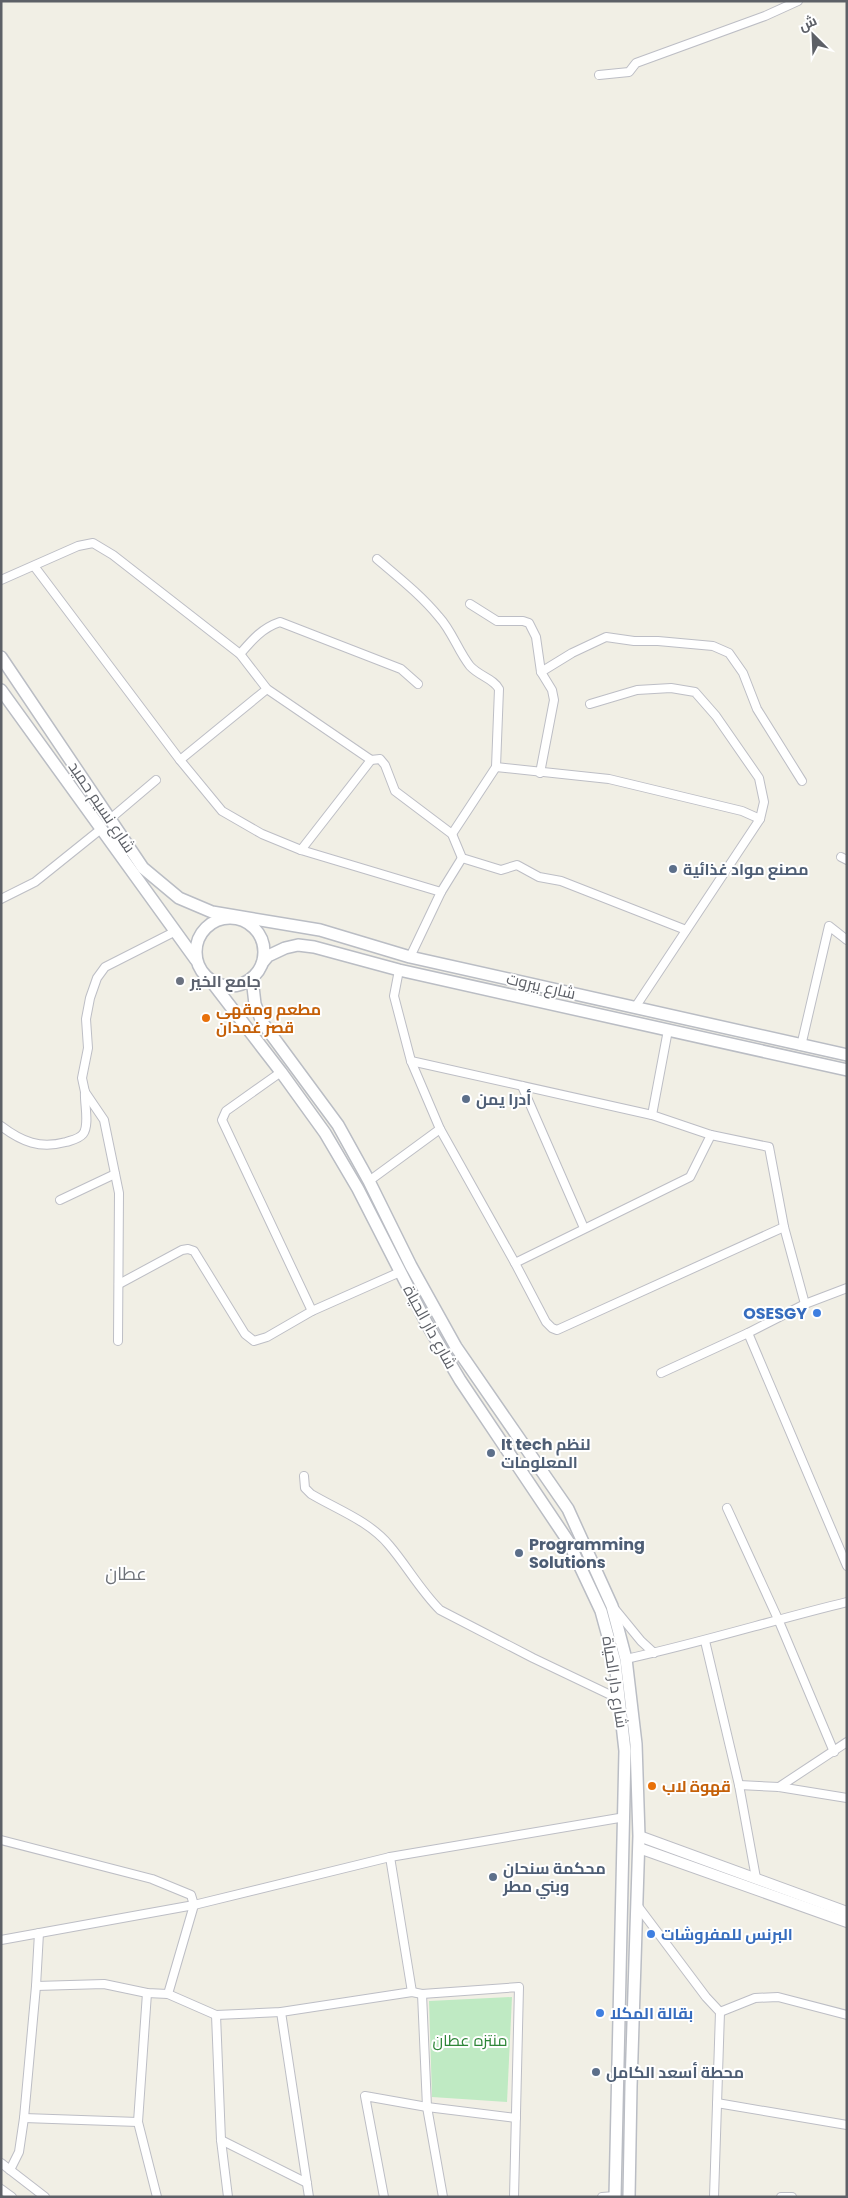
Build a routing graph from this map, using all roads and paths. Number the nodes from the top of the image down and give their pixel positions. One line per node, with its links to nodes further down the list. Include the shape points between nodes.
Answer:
1 (798, 1): 2 (street, via 636,63 629,72)
2 (599, 75)
3 (377, 559): 16 (street, via 440,618 471,666 497,685)
4 (34, 566): 5 (street); 7 (street, via 78,546 93,543 114,554); 14 (street)
5 (1, 580)
6 (470, 604): 9 (street, via 497,621 529,623 536,637)
7 (240, 654): 10 (street, via 258,634 280,622 401,669); 11 (street)
8 (1, 657): 20 (main road, شارع نسيم حميد)
9 (541, 672): 17 (street, via 554,700); 19 (street, via 606,637 713,646 729,653 743,673 757,709)
10 (418, 684)
11 (267, 689): 14 (street); 15 (street)
12 (1, 690): 22 (main road, شارع نسيم حميد)
13 (590, 704): 21 (street, via 637,690 671,688 695,692 759,778 764,802)
14 (180, 760): 24 (street, via 222,811 262,834)
15 (371, 760): 23 (street, via 380,759 395,791); 24 (street)
16 (496, 768): 17 (street); 23 (street)
17 (540, 773): 21 (street, via 609,780 742,811)
18 (156, 780): 20 (street)
19 (802, 781)
20 (110, 819): 28 (main road, شارع نسيم حميد, via 143,868 179,898 212,912)
21 (760, 819): 29 (street)
22 (101, 829): 27 (street, via 35,882); 30 (main road, شارع نسيم حميد)
23 (452, 834): 25 (street)
24 (301, 850): 26 (street)
25 (462, 858): 26 (street); 29 (street, via 501,870 517,865 539,877 561,881)
26 (441, 892): 32 (street)
27 (1, 899)
28 (235, 917): 32 (main road, شارع بيروت, via 320,930); 33 (main road, via 213,922 204,929 195,949); 34 (main road, via 256,929 262,939)
29 (686, 930): 39 (street)
30 (174, 932): 33 (main road, شارع نسيم حميد); 48 (street, via 105,967 97,978 86,1019 88,1048 82,1078)
31 (847, 940): 42 (street, via 829,926)
32 (410, 957): 38 (main road, شارع بيروت)
33 (196, 960): 37 (main road, via 199,969)
34 (263, 962): 35 (main road, شارع بيروت, via 268,956 298,945); 36 (main road)
35 (399, 970): 40 (main road, شارع بيروت); 44 (street, via 394,996)
36 (252, 978): 37 (main road, via 232,987); 54 (main road, شارع دار الحياة, via 255,1004 262,1022 338,1125)
37 (211, 982): 46 (main road, شارع دار الحياة)
38 (620, 1004): 39 (main road, شارع بيروت); 40 (main road)
39 (636, 1006): 42 (main road, شارع بيروت)
40 (618, 1017): 41 (main road, شارع بيروت)
41 (668, 1030): 45 (main road, شارع بيروت); 49 (street)
42 (801, 1046): 43 (main road, شارع بيروت)
43 (847, 1055)
44 (411, 1061): 47 (street); 51 (street)
45 (847, 1070)
46 (281, 1072): 55 (main road, شارع دار الحياة, via 325,1133); 64 (street, via 226,1111 222,1120)
47 (522, 1086): 49 (street); 58 (street)
48 (85, 1092): 50 (street, via 86,1125 76,1139 46,1146 32,1143); 53 (street, via 104,1120)
49 (652, 1115): 52 (street)
50 (1, 1126)
51 (440, 1129): 54 (street); 59 (street)
52 (711, 1135): 57 (street, via 769,1147); 58 (street, via 690,1177)
53 (116, 1174): 56 (street); 61 (street)
54 (369, 1181): 55 (main road); 72 (main road, شارع دار الحياة, via 456,1347 568,1510)
55 (358, 1189): 60 (main road, شارع دار الحياة)
56 (60, 1200)
57 (784, 1227): 59 (street, via 557,1330 546,1322); 63 (street)
58 (584, 1228): 59 (street)
59 (515, 1263)
60 (400, 1272): 64 (street); 77 (main road, شارع دار الحياة, via 460,1380 568,1540 601,1611 609,1636)
61 (119, 1284): 64 (street, via 188,1249 194,1251 245,1334 254,1341); 66 (street)
62 (847, 1288): 63 (street)
63 (805, 1304): 65 (street)
64 (312, 1312)
65 (748, 1333): 67 (street); 70 (street)
66 (118, 1341)
67 (661, 1373)
68 (304, 1476): 77 (street, via 305,1488 311,1494 362,1521 389,1544 440,1610)
69 (727, 1508): 73 (street)
70 (847, 1566)
71 (847, 1602): 73 (street)
72 (612, 1606): 75 (street); 76 (main road, شارع دار الحياة)
73 (778, 1618): 74 (street); 79 (street)
74 (705, 1641): 75 (street); 82 (street)
75 (654, 1653): 76 (street)
76 (626, 1660): 81 (main road, شارع دار الحياة)
77 (619, 1699): 80 (main road, شارع دار الحياة)
78 (847, 1742): 79 (street)
79 (834, 1752): 83 (street)
80 (625, 1780): 81 (main road); 85 (main road, شارع دار الحياة)
81 (637, 1780): 87 (main road, شارع دار الحياة)
82 (739, 1785): 83 (street); 89 (street)
83 (779, 1787): 84 (street)
84 (847, 1798)
85 (625, 1817): 88 (street); 105 (main road, شارع دار الحياة)
86 (1, 1840): 91 (street, via 152,1879 191,1895)
87 (639, 1842): 89 (street); 90 (main road, شارع دار الحياة); 93 (street)
88 (390, 1857): 91 (street); 97 (street)
89 (756, 1878): 92 (street)
90 (636, 1904): 102 (street); 106 (main road, شارع دار الحياة)
91 (194, 1905): 94 (street); 99 (street)
92 (847, 1912)
93 (847, 1922)
94 (39, 1933): 95 (street); 96 (street)
95 (1, 1940)
96 (36, 1986): 98 (street, via 104,1984); 109 (street)
97 (412, 1992): 100 (street); 101 (street)
98 (147, 1993): 99 (street); 111 (street)
99 (168, 1994): 103 (street)
100 (422, 1994): 108 (street); 110 (street, via 519,1987)
101 (281, 2012): 103 (street); 116 (street)
102 (720, 2012): 104 (street, via 755,1998 778,1997); 107 (street)
103 (216, 2014): 113 (street)
104 (847, 2015)
105 (618, 2086): 106 (main road); 118 (main road, شارع دار الحياة)
106 (631, 2086): 128 (main road, شارع دار الحياة)
107 (716, 2104): 112 (street); 129 (street)
108 (427, 2107): 110 (street); 124 (street, via 365,2096); 125 (street)
109 (24, 2118): 111 (street); 115 (street, via 19,2152)
110 (516, 2118): 126 (street)
111 (138, 2122): 121 (street)
112 (847, 2125)
113 (221, 2140): 116 (street); 122 (street)
114 (1, 2163): 115 (street)
115 (10, 2170): 120 (street)
116 (307, 2183): 123 (street)
117 (1, 2188): 119 (street)
118 (615, 2196): 127 (street)
119 (12, 2197)
120 (45, 2197)
121 (157, 2197)
122 (228, 2197)
123 (309, 2197)
124 (384, 2197)
125 (443, 2197)
126 (514, 2197)
127 (602, 2197)
128 (629, 2197)
129 (714, 2197)
130 (781, 2197): 131 (street)
131 (792, 2197)

